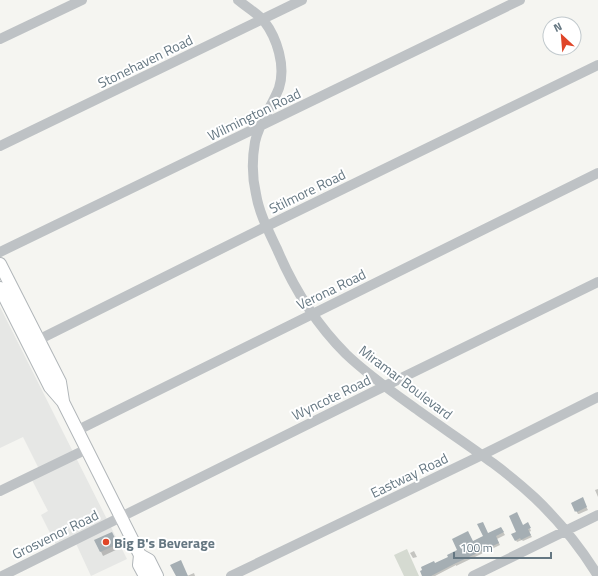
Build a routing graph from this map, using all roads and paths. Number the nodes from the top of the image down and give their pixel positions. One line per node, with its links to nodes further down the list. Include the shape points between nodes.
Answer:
1 (82, 0): 6 (street)
2 (238, 0): 5 (street, Miramar Boulevard)
3 (302, 0): 5 (street, Stonehaven Road)
4 (520, 0): 8 (street, Wilmington Road)
5 (263, 19): 8 (street, Miramar Boulevard, via 277,47 281,76); 9 (street, Stonehaven Road)
6 (0, 39)
7 (598, 65): 11 (street, Stilmore Road)
8 (261, 126): 11 (street, Miramar Boulevard, via 255,141 253,166 256,195); 12 (street, Wilmington Road)
9 (0, 146)
10 (598, 173): 16 (street, Verona Road)
11 (267, 226): 16 (street, Miramar Boulevard, via 289,276); 17 (street, Stilmore Road)
12 (0, 252)
13 (0, 264): 17 (main road)
14 (598, 282): 18 (street, Wyncote Road)
15 (0, 288): 17 (main road)
16 (313, 313): 18 (street, Miramar Boulevard, via 346,353); 20 (street, Verona Road)
17 (33, 342): 20 (main road, via 60,382 65,405)
18 (384, 386): 22 (street, Miramar Boulevard); 25 (street, Wyncote Road)
19 (598, 397): 22 (street, Eastway Road)
20 (78, 430): 21 (main road)
21 (87, 449): 23 (street); 25 (main road)
22 (482, 455): 26 (street, Miramar Boulevard, via 535,498); 31 (street, Eastway Road)
23 (0, 491)
24 (598, 515): 26 (street)
25 (121, 517): 27 (main road); 28 (street, Grosvenor Road)
26 (565, 531): 32 (street); 33 (street, Miramar Boulevard)
27 (140, 555): 29 (main road, via 139,565); 30 (main road, via 149,560)
28 (2, 576)
29 (145, 576)
30 (157, 576)
31 (231, 576)
32 (473, 576)
33 (598, 576)

